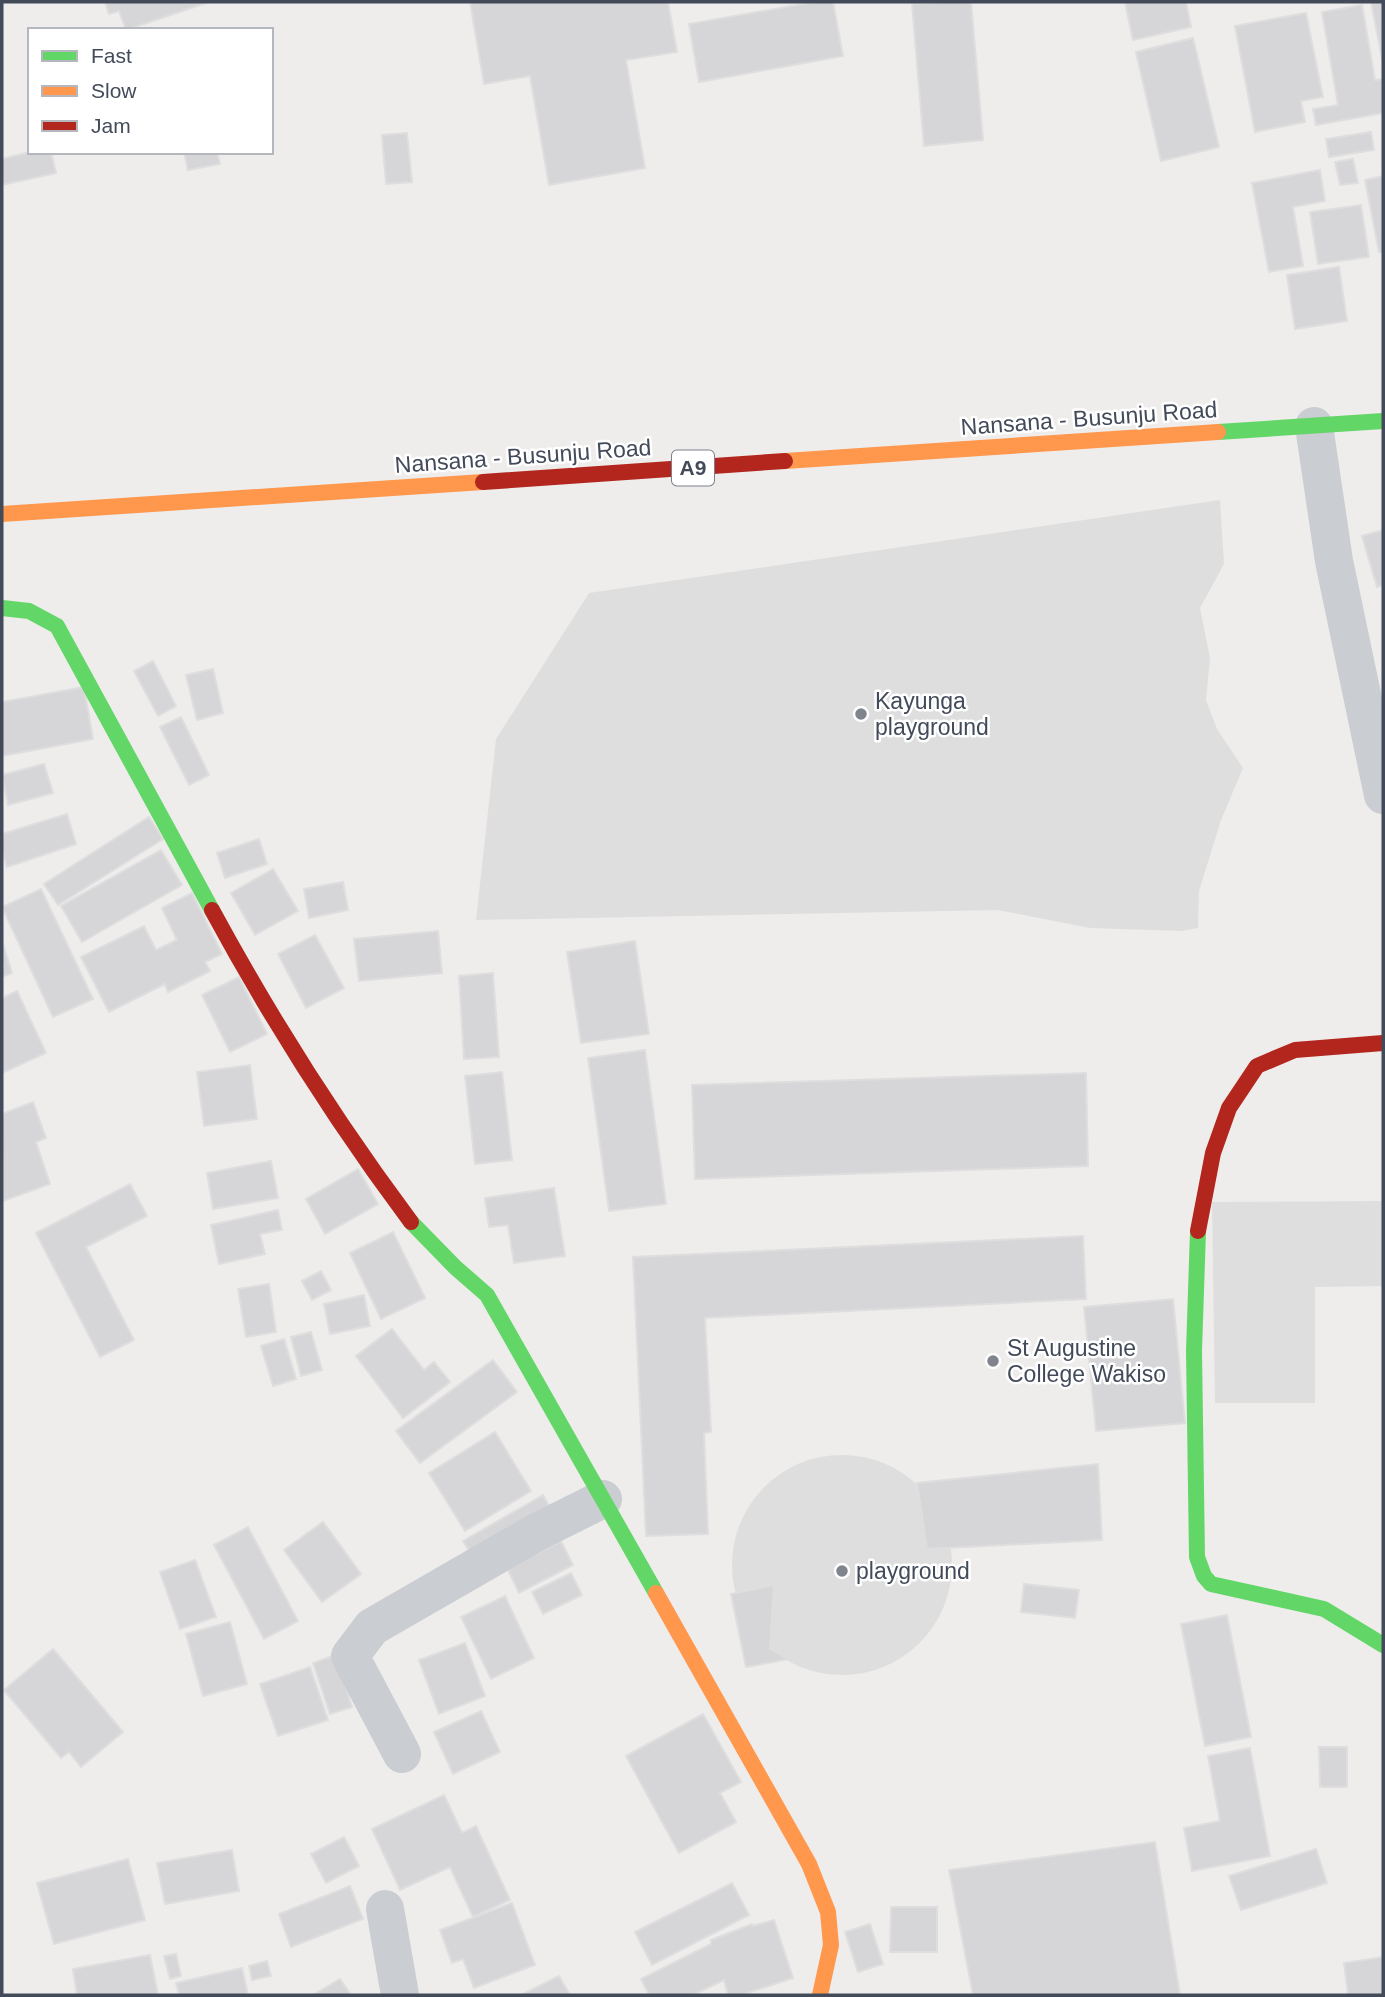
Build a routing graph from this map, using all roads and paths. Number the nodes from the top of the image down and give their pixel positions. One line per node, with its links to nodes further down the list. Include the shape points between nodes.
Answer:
1 (1383, 421): 2 (street, Nansana - Busunju Road / A9)
2 (1314, 426): 3 (street, Nansana - Busunju Road / A9); 5 (street, via 1334,561)
3 (2, 514)
4 (2, 608): 7 (street, via 29,611 57,626 248,977 359,1152 411,1222 487,1295)
5 (1383, 795)
6 (1383, 1043): 8 (street, via 1295,1049 1257,1066 1229,1108 1213,1153 1198,1227 1194,1351 1197,1557 1204,1576 1211,1584 1324,1609)
7 (603, 1499): 9 (street, via 372,1627 350,1656); 12 (street, via 809,1864 828,1912 831,1945)
8 (1383, 1645)
9 (402, 1754)
10 (385, 1909): 11 (street)
11 (400, 1995)
12 (820, 1995)

